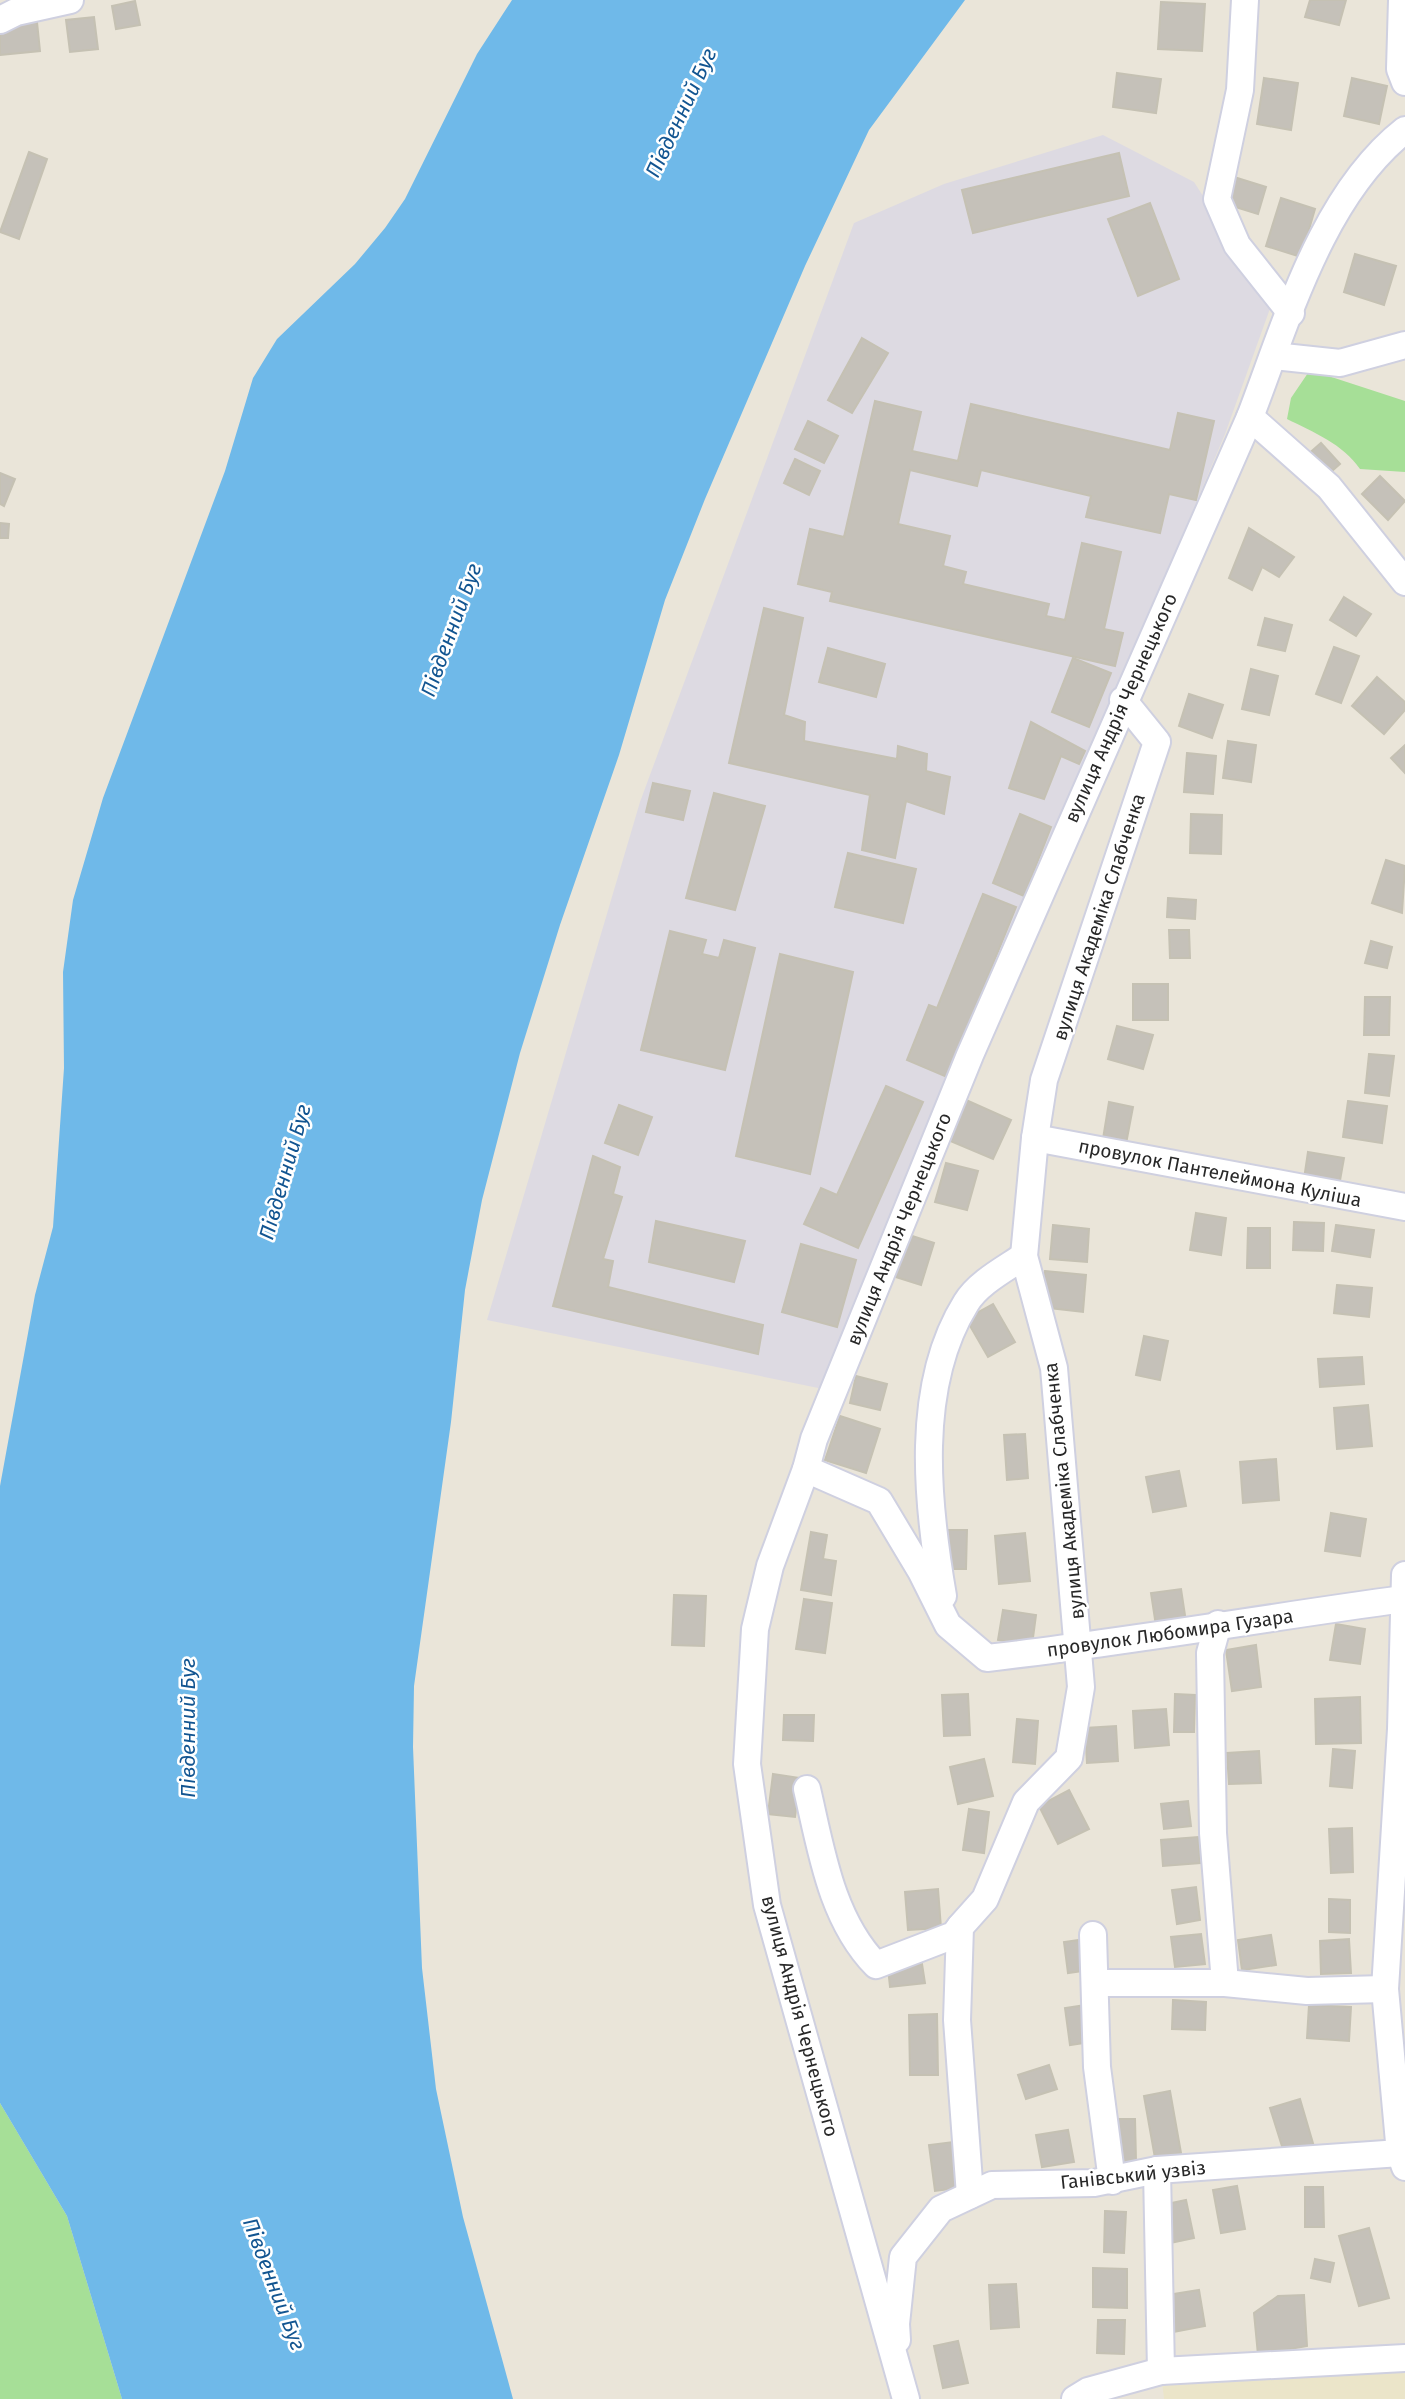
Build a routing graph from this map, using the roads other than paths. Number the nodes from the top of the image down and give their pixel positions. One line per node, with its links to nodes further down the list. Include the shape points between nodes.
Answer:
1 (70, 0): 4 (street)
2 (1245, 0): 7 (street, via 1240,90 1217,199 1237,245)
3 (1402, 0): 5 (street, via 1400,69)
4 (0, 20)
5 (1405, 82)
6 (1405, 130): 7 (street, вулиця Андрія Чернецького, via 1382,148 1356,180 1331,220)
7 (1290, 313): 9 (street, вулиця Андрія Чернецького)
8 (1405, 345): 9 (street, via 1340,363)
9 (1274, 356): 10 (street, вулиця Андрія Чернецького)
10 (1250, 417): 11 (street, via 1329,487); 12 (street, вулиця Андрія Чернецького)
11 (1405, 582)
12 (1123, 700): 13 (street, вулиця Академіка Слабченка, via 1157,741 1044,1080); 16 (street, вулиця Андрія Чернецького, via 970,1055)
13 (1035, 1138): 14 (street, провулок Пантелеймона Куліша); 15 (street, вулиця Академіка Слабченка)
14 (1405, 1208)
15 (1024, 1255): 19 (street, via 967,1301 944,1349 928,1450 929,1518); 21 (street, вулиця Академіка Слабченка, via 1054,1368)
16 (806, 1469): 19 (street, via 879,1501); 34 (street, вулиця Андрія Чернецького, via 770,1566 755,1629 747,1764 766,1905)
17 (1404, 1588): 18 (street, провулок Любомира Гузара); 20 (street)
18 (1218, 1624): 21 (street, провулок Любомира Гузара); 26 (street, via 1210,1653 1213,1819)
19 (948, 1625): 21 (street, провулок Любомира Гузара, via 987,1658)
20 (1404, 1642): 27 (street)
21 (1080, 1647): 23 (street, вулиця Академіка Слабченка, via 1081,1687 1069,1758 1026,1802 985,1899)
22 (807, 1789): 23 (street, вулиця Академіка Слабченка, via 828,1882 862,1951 876,1965 954,1935)
23 (960, 1927): 31 (street, via 957,2020)
24 (1093, 1935): 25 (street)
25 (1096, 1983): 26 (street); 30 (street, via 1097,2067)
26 (1225, 1983): 27 (street, via 1307,1991)
27 (1385, 1989): 28 (street)
28 (1403, 2160): 29 (street, Ганівський узвіз)
29 (1157, 2170): 30 (street, Ганівський узвіз); 33 (street)
30 (1112, 2181): 31 (street, Ганівський узвіз, via 992,2185)
31 (970, 2195): 34 (street, Ганівський узвіз, via 940,2209 903,2257 896,2324)
32 (1405, 2358): 33 (street)
33 (1161, 2371): 35 (street, via 1088,2390)
34 (905, 2396)
35 (1075, 2399)

